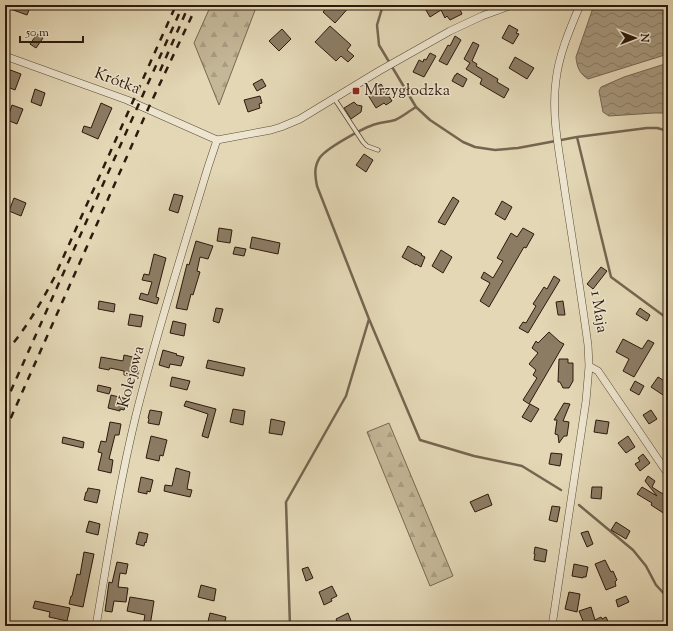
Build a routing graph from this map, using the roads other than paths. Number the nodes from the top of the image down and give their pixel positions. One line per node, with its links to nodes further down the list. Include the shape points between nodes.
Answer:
1 (512, 5): 4 (street, via 450,31)
2 (580, 5): 7 (street, 1 Maja, via 558,68 554,108)
3 (5, 56): 5 (street, Krótka, via 127,100)
4 (334, 98): 5 (street, via 300,119 281,127); 6 (lane, via 363,142)
5 (217, 140): 9 (street, Kolejowa, via 136,415 111,536)
6 (378, 150)
7 (589, 366): 8 (street, via 598,371); 10 (street, 1 Maja)
8 (668, 474)
9 (96, 626)
10 (552, 626)

